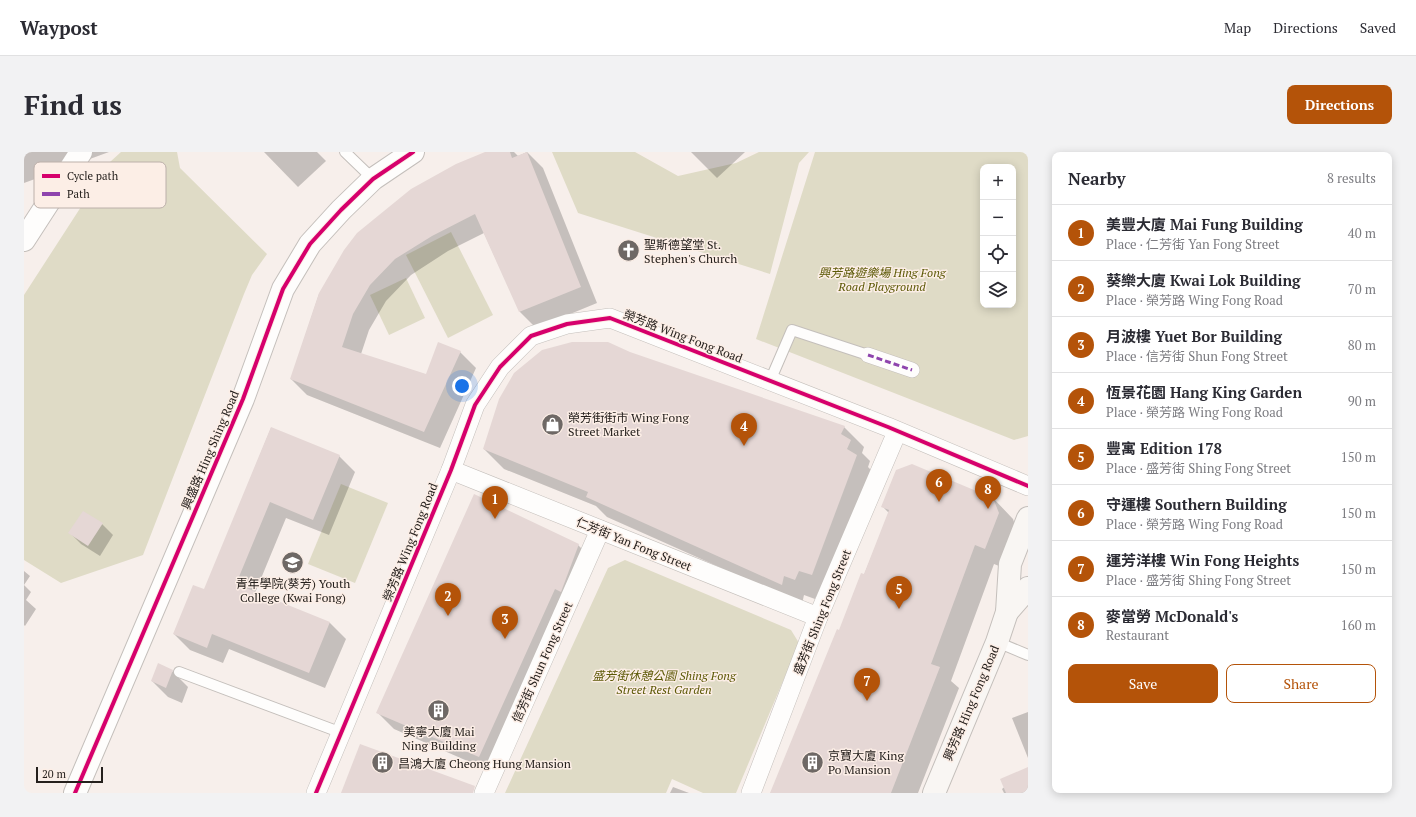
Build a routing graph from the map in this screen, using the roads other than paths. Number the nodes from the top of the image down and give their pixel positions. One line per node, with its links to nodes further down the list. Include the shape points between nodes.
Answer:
1 (81, 152): 4 (street)
2 (345, 152): 5 (lane)
3 (412, 152): 5 (street, 興盛路 Hing Shing Road)
4 (75, 162)
5 (372, 180): 23 (street, 興盛路 Hing Shing Road, via 310,244 283,288 246,394)
6 (45, 208): 7 (street)
7 (24, 240)
8 (868, 355): 9 (street); 10 (lane, via 792,330)
9 (912, 370)
10 (770, 381): 11 (street, 榮芳路 Wing Fong Road); 12 (street, 榮芳路 Wing Fong Road, via 610,318 567,324 531,336 500,367 475,405)
11 (897, 432): 13 (street, 榮芳路 Wing Fong Road); 18 (street, 盛芳街 Shing Fong Street)
12 (451, 470): 15 (street, 仁芳街 Yan Fong Street); 22 (street, 榮芳路 Wing Fong Road)
13 (1028, 486)
14 (1028, 518): 17 (main road, 興芳路 Hing Fong Road, via 1010,564)
15 (600, 530): 18 (street, 仁芳街 Yan Fong Street); 25 (street, 信芳街 Shun Fong Street)
16 (1028, 588): 17 (main road, 興芳路 Hing Fong Road)
17 (1006, 612): 19 (main road, 興芳路 Hing Fong Road)
18 (818, 617): 26 (street, 盛芳街 Shing Fong Street)
19 (997, 642): 20 (lane); 27 (main road, 興芳路 Hing Fong Road)
20 (1028, 655)
21 (179, 672): 22 (lane)
22 (342, 733): 24 (street, 榮芳路 Wing Fong Road)
23 (75, 793)
24 (316, 793)
25 (484, 793)
26 (751, 793)
27 (934, 793)

